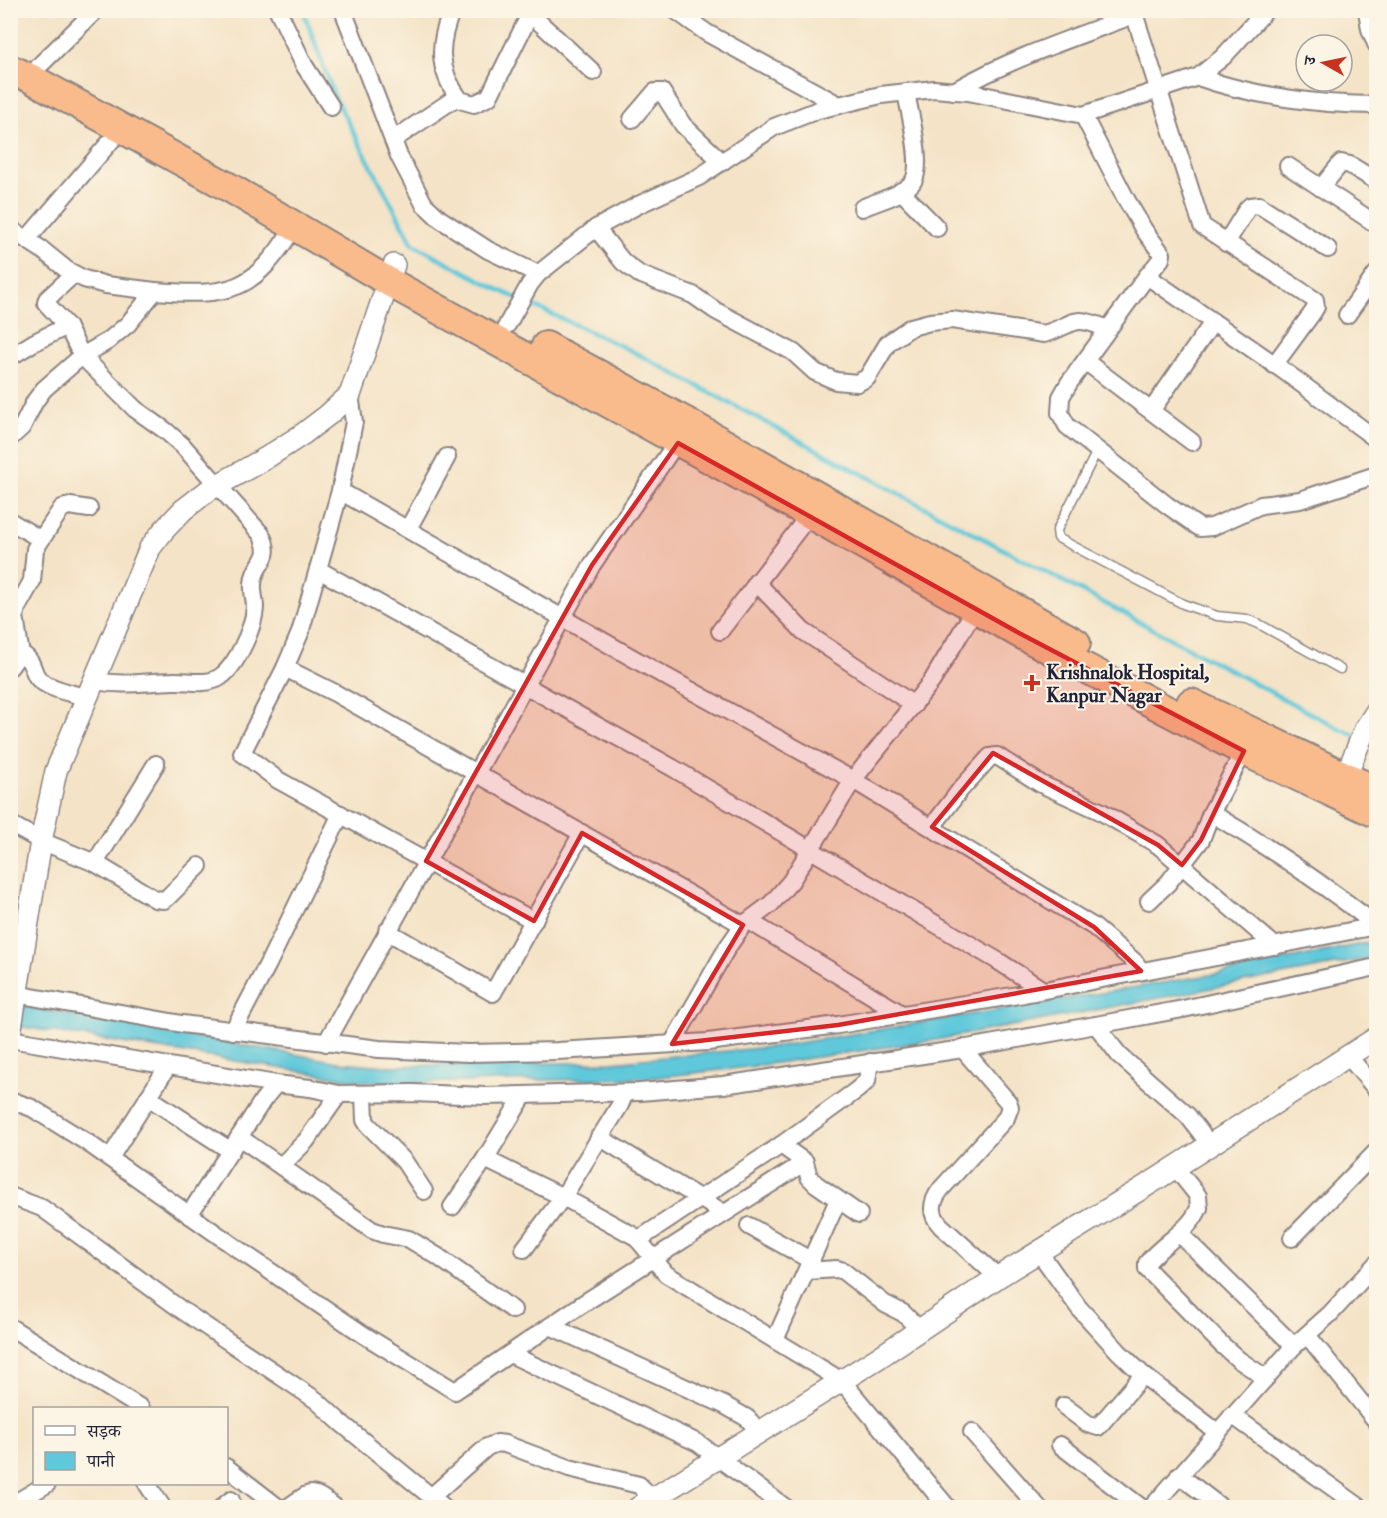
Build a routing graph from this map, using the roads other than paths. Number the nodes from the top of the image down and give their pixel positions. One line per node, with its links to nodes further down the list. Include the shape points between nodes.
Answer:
1 (96, 10): 13 (street)
2 (278, 10): 22 (street, via 304,65)
3 (343, 10): 26 (street)
4 (452, 10): 19 (street, via 441,41 441,56)
5 (675, 10): 10 (street)
6 (1266, 10): 15 (street, via 1223,57)
7 (1367, 10): 11 (street)
8 (530, 12): 14 (street); 19 (street, via 489,96 474,104)
9 (1134, 13): 16 (street, via 1036,52); 17 (street)
10 (694, 16): 20 (street)
11 (1377, 44)
12 (10, 51): 13 (highway)
13 (27, 71): 25 (highway); 41 (highway, via 210,158)
14 (593, 72)
15 (1198, 77): 17 (street); 21 (street, via 1285,98)
16 (954, 91): 18 (street); 23 (street)
17 (1158, 91): 23 (street); 39 (street, via 1202,226)
18 (906, 92): 20 (street); 31 (street, via 917,164 915,178)
19 (457, 97): 26 (street)
20 (839, 105): 27 (street, via 774,127)
21 (1377, 105)
22 (331, 106)
23 (1083, 115): 44 (street, via 1130,207 1162,254)
24 (632, 119): 27 (street, via 659,91 683,126)
25 (122, 128): 34 (highway); 38 (street)
26 (393, 140): 45 (street, via 424,204 440,219)
27 (722, 162): 36 (street)
28 (1288, 166): 30 (street)
29 (1377, 181): 30 (street, via 1341,163)
30 (1321, 188): 33 (street)
31 (901, 191): 32 (street); 37 (street)
32 (862, 208)
33 (1377, 224)
34 (295, 225): 41 (highway); 46 (street, via 265,266 234,288 196,294)
35 (10, 227): 38 (street)
36 (596, 228): 45 (street); 51 (street, via 623,262 639,274 693,295 793,352 815,372 836,381 857,383 867,378 888,343 911,327 930,322 952,321 1044,334 1079,320)
37 (937, 228)
38 (27, 239): 42 (street)
39 (1226, 243): 40 (street, via 1247,209 1258,205); 55 (street, via 1315,300 1313,312)
40 (1328, 249)
41 (392, 273): 48 (highway); 56 (street); 58 (highway)
42 (74, 274): 46 (street, via 106,285); 50 (street, via 46,301)
43 (1377, 274): 47 (street)
44 (1147, 276): 49 (street); 51 (street)
45 (534, 279): 48 (street)
46 (155, 291): 52 (street, via 128,324)
47 (1347, 315)
48 (512, 317): 58 (highway)
49 (1213, 322): 55 (street); 57 (street)
50 (67, 326): 52 (street); 53 (street)
51 (1108, 329): 54 (street)
52 (82, 356): 59 (street, via 39,394 22,427); 65 (street, via 135,409 183,446)
53 (10, 357)
54 (1085, 361): 57 (street); 62 (street, via 1061,397 1060,413 1067,426)
55 (1274, 365): 60 (street)
56 (350, 395): 65 (street, via 303,434); 66 (street, via 354,422)
57 (1151, 411): 61 (street)
58 (683, 433): 68 (highway); 75 (street, via 592,565); 88 (highway, via 1167,692)
59 (10, 438)
60 (1377, 439)
61 (1192, 442)
62 (1098, 449): 64 (street, via 1192,524 1206,528 1262,505 1300,500); 79 (lane, via 1057,530 1058,538 1183,604 1217,616 1247,619)
63 (447, 457): 70 (street)
64 (1377, 475)
65 (218, 486): 81 (street, via 183,510 150,548); 81 (street, via 267,546 253,580 252,622 232,667 212,681)
66 (340, 491): 70 (street); 72 (street)
67 (89, 509): 71 (street, via 62,508)
68 (810, 514): 73 (street); 74 (highway)
69 (10, 520): 71 (street)
70 (408, 529): 75 (street)
71 (40, 539): 77 (street, via 35,549 32,581 15,616)
72 (319, 570): 78 (street); 80 (street)
73 (756, 582): 76 (street); 82 (street, via 810,636)
74 (975, 609): 82 (street); 84 (highway)
75 (563, 616): 80 (street); 87 (street)
76 (720, 631)
77 (15, 658): 81 (street, via 29,659 39,679 52,686)
78 (285, 668): 86 (street); 90 (street, via 242,753 278,780)
79 (1340, 669)
80 (525, 684): 86 (street); 95 (street)
81 (91, 690): 94 (street, via 56,771)
82 (914, 705): 87 (street)
83 (1371, 720): 88 (street)
84 (1244, 751): 88 (highway); 89 (street)
85 (156, 764): 97 (street)
86 (475, 774): 93 (street); 96 (street)
87 (853, 780): 92 (street); 95 (street)
88 (1362, 787)
89 (1211, 813): 99 (street, via 1202,840); 103 (street, via 1266,845)
90 (341, 814): 96 (street); 112 (street)
91 (10, 824): 94 (street)
92 (932, 827): 99 (street, via 990,757 997,756 1158,845); 107 (street, via 1094,927)
93 (582, 833): 101 (street); 102 (street)
94 (41, 841): 97 (street); 109 (street)
95 (811, 849): 102 (street, via 771,904); 108 (street)
96 (426, 861): 101 (street); 104 (street)
97 (95, 863): 98 (street, via 149,896 164,900)
98 (199, 866)
99 (1182, 866): 100 (street); 105 (street)
100 (1149, 902)
101 (534, 921): 104 (street, via 493,993)
102 (746, 923): 110 (street); 117 (street, via 727,948)
103 (1377, 925): 105 (street)
104 (387, 931): 116 (street)
105 (1275, 946): 107 (street)
106 (1377, 967): 111 (street)
107 (1141, 971): 108 (street)
108 (1043, 990): 110 (street)
109 (14, 997): 112 (street); 113 (street)
110 (902, 1014): 117 (street)
111 (1095, 1025): 118 (street); 132 (street, via 1119,1055 1188,1116)
112 (233, 1031): 116 (street)
113 (11, 1033)
114 (1377, 1038): 119 (street)
115 (10, 1039): 121 (street)
116 (326, 1043): 117 (street, via 468,1053)
117 (672, 1044)
118 (962, 1048): 120 (street); 158 (street, via 1010,1107 1006,1118 936,1196 933,1216)
119 (1348, 1056): 123 (street); 132 (street)
120 (870, 1062): 124 (street, via 723,1085); 133 (street, via 867,1081)
121 (168, 1066): 122 (street); 128 (street)
122 (276, 1084): 125 (street); 131 (street)
123 (1377, 1089)
124 (625, 1093): 127 (street); 130 (street)
125 (339, 1094): 126 (street); 138 (street, via 306,1141)
126 (364, 1094): 127 (street); 140 (street, via 368,1125 404,1161)
127 (524, 1095): 136 (street)
128 (148, 1097): 131 (street); 135 (street)
129 (10, 1100): 135 (street, via 32,1108)
130 (599, 1137): 142 (street); 143 (street)
131 (235, 1144): 138 (street); 148 (street)
132 (1210, 1145): 139 (street)
133 (783, 1146): 137 (street); 143 (street)
134 (1377, 1152): 151 (street)
135 (110, 1158): 148 (street)
136 (485, 1159): 142 (street); 145 (street)
137 (802, 1160): 144 (street, via 812,1181); 146 (street)
138 (281, 1166): 159 (street, via 372,1230 409,1239)
139 (1175, 1167): 150 (street, via 1198,1196 1199,1203 1197,1213); 154 (street)
140 (424, 1191)
141 (10, 1196): 183 (street, via 42,1208 209,1329 316,1400)
142 (563, 1197): 152 (street); 153 (street)
143 (701, 1198): 146 (street); 152 (street)
144 (838, 1200): 147 (street); 157 (street)
145 (452, 1207)
146 (724, 1213): 155 (street)
147 (860, 1214)
148 (189, 1215): 166 (street, via 364,1335 455,1391)
149 (749, 1226): 157 (street)
150 (1180, 1233): 165 (street); 168 (street, via 1154,1253 1147,1269 1221,1344)
151 (1292, 1238)
152 (638, 1240): 155 (street)
153 (524, 1249)
154 (1039, 1252): 158 (street); 167 (street, via 1079,1308)
155 (653, 1258): 160 (street); 164 (street, via 666,1274)
156 (1377, 1264): 163 (street)
157 (809, 1266): 162 (street, via 843,1271 903,1313); 164 (street)
158 (998, 1277): 162 (street)
159 (513, 1310)
160 (550, 1326): 166 (street); 174 (street, via 724,1405 747,1418)
161 (10, 1328): 171 (street)
162 (920, 1330): 169 (street)
163 (1307, 1335): 165 (street); 173 (street)
164 (775, 1340): 169 (street)
165 (1294, 1346): 168 (street)
166 (510, 1354): 178 (street)
167 (1143, 1375): 170 (street, via 1098,1427 1088,1425); 176 (street)
168 (1266, 1378): 172 (street)
169 (842, 1381): 174 (street); 192 (street)
170 (1064, 1406)
171 (139, 1407)
172 (1232, 1415): 176 (street); 197 (street)
173 (1377, 1421)
174 (759, 1431): 178 (street)
175 (972, 1432): 193 (street)
176 (1216, 1432): 180 (street)
177 (1060, 1445): 194 (street)
178 (718, 1456): 184 (street); 191 (street)
179 (228, 1469): 187 (street)
180 (1179, 1475): 195 (street); 196 (street)
181 (45, 1485): 185 (street)
182 (148, 1485): 186 (street)
183 (431, 1497): 184 (street, via 487,1447 497,1443 568,1468 639,1485); 190 (street)
184 (643, 1505)
185 (10, 1506)
186 (163, 1508)
187 (279, 1508)
188 (287, 1508): 189 (street, via 314,1493)
189 (336, 1508)
190 (445, 1508)
191 (786, 1508)
192 (948, 1508)
193 (1039, 1508)
194 (1142, 1508)
195 (1151, 1508)
196 (1222, 1508)
197 (1361, 1508)

